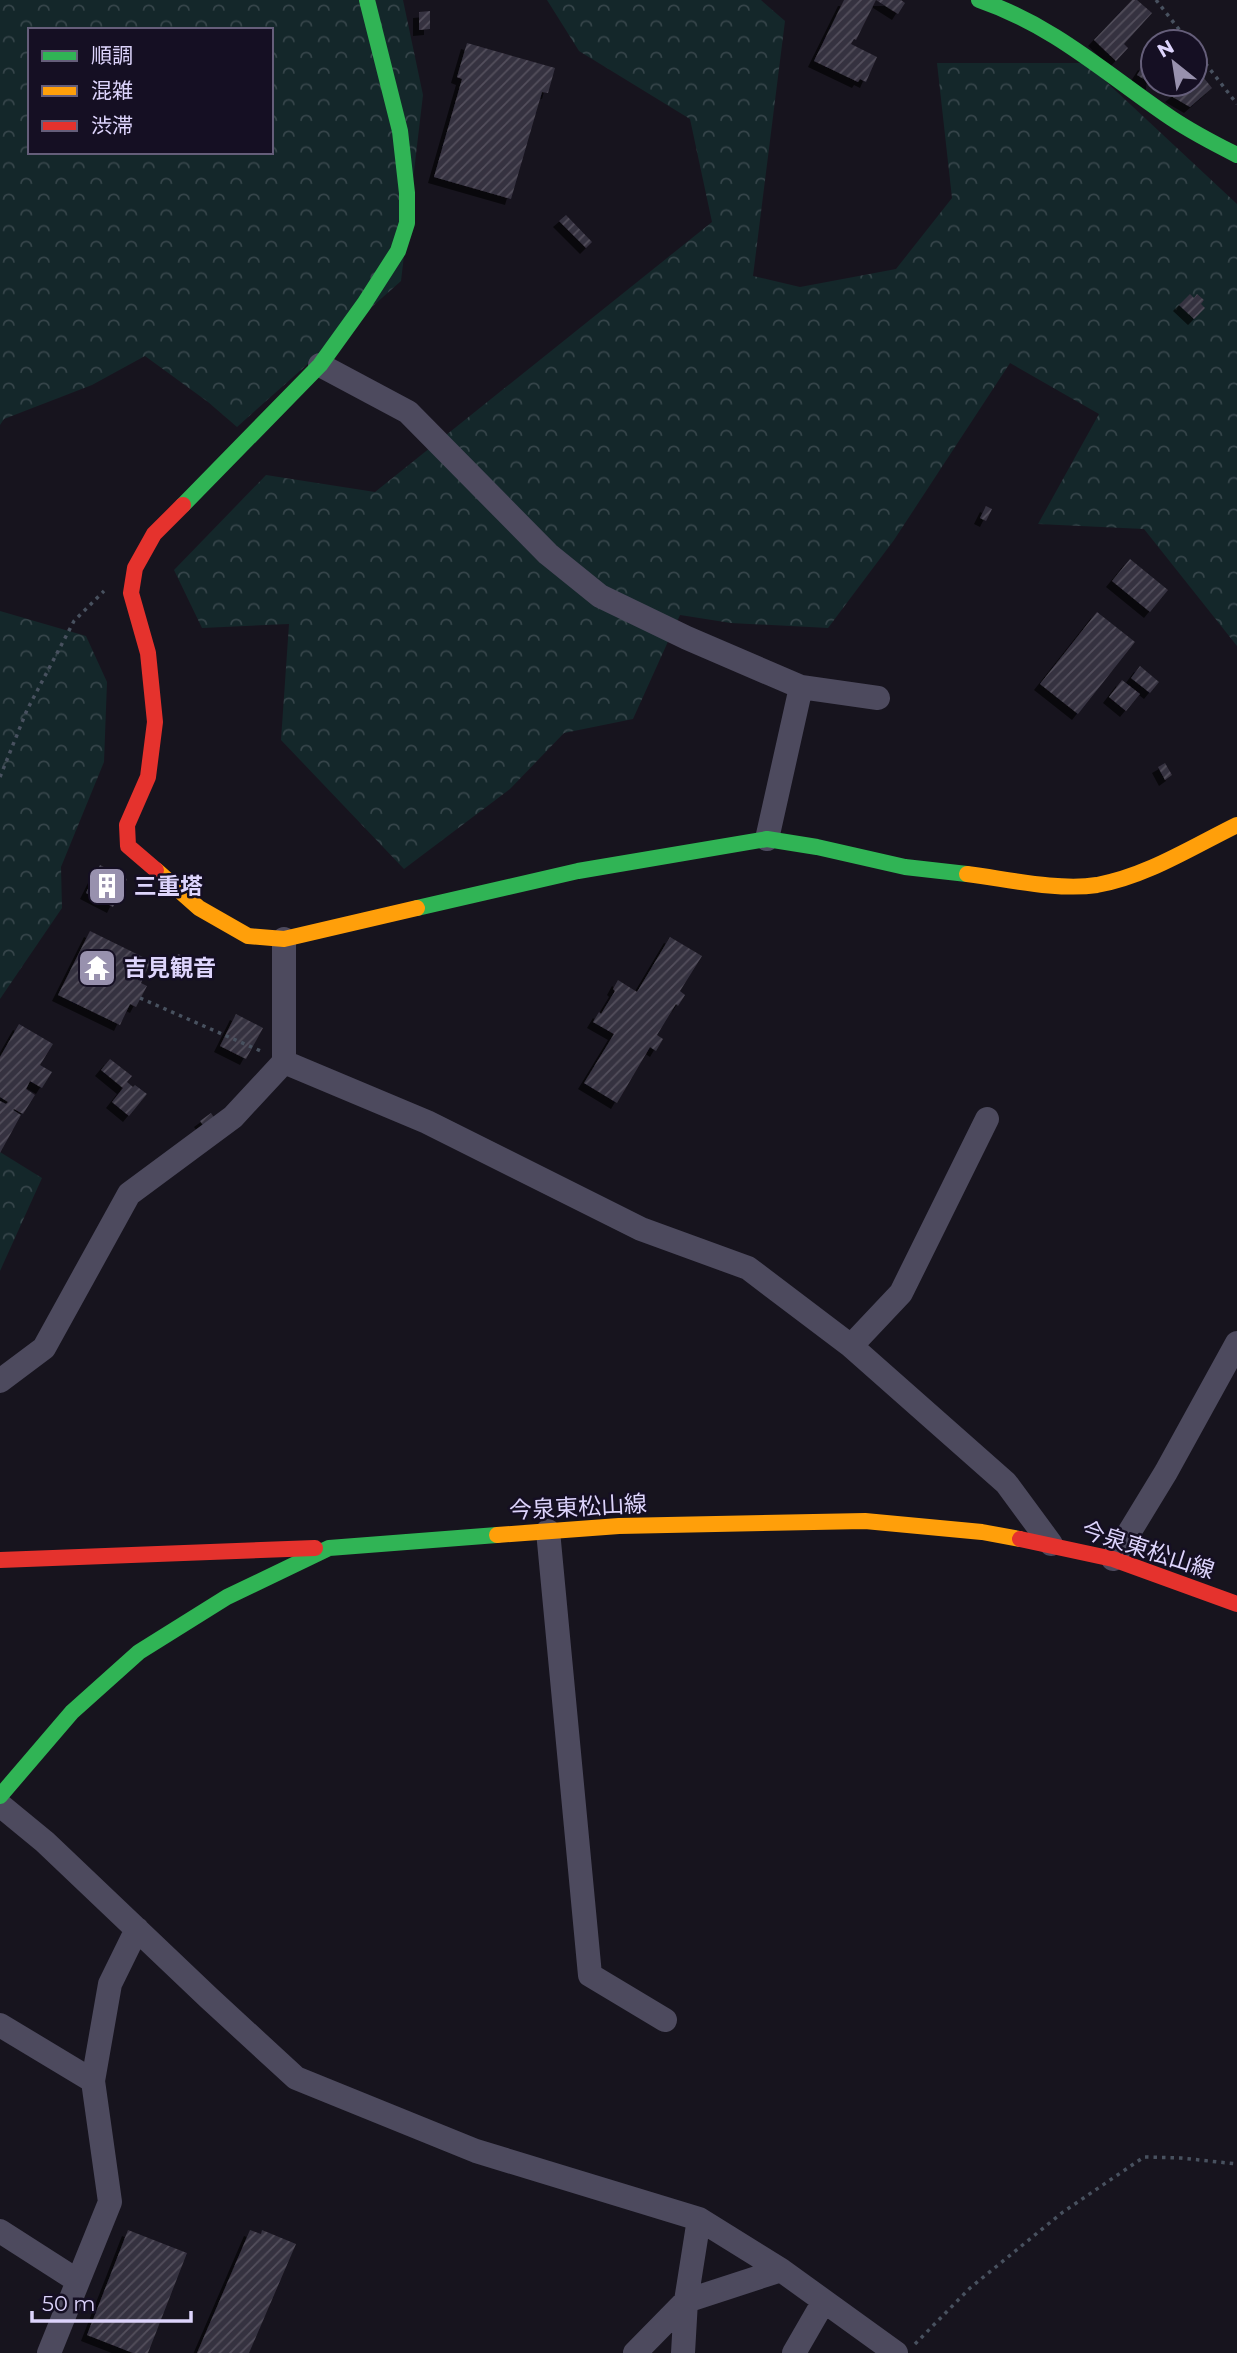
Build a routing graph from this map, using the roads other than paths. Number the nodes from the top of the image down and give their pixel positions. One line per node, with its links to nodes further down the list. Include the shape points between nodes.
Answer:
1 (368, 0): 4 (street, via 400,131 407,223 398,251)
2 (979, 0): 3 (street, via 1063,38 1173,120)
3 (1237, 155)
4 (320, 365): 5 (street, via 408,412 548,554 600,596); 9 (street, via 154,534 135,568 131,593 148,653 155,722 148,777 127,825 128,846 199,908 248,936)
5 (801, 687): 6 (street); 8 (street)
6 (878, 698)
7 (1237, 825): 8 (street, via 1129,877 1066,886 905,867)
8 (767, 839): 9 (street, via 578,871)
9 (284, 939): 10 (street)
10 (284, 1062): 13 (street, via 427,1122 641,1229 748,1268); 14 (street, via 233,1117 129,1194 44,1348)
11 (987, 1119): 13 (street, via 901,1293)
12 (1237, 1343): 18 (street)
13 (851, 1346): 16 (street, via 1006,1483)
14 (0, 1381)
15 (548, 1531): 16 (street, 今泉東松山線, via 865,1521); 17 (street, 今泉東松山線); 24 (street, via 590,1975)
16 (1051, 1544): 18 (street, 今泉東松山線)
17 (329, 1548): 19 (street); 21 (street, 今泉東松山線, via 227,1597 139,1652 72,1712)
18 (1113, 1559): 20 (street, 今泉東松山線)
19 (0, 1560)
20 (1237, 1604)
21 (0, 1796)
22 (0, 1805): 23 (street)
23 (136, 1929): 26 (street, via 110,1984); 27 (street, via 296,2078 476,2151)
24 (665, 2020)
25 (0, 2025): 26 (street)
26 (93, 2081): 30 (street, via 110,2202)
27 (699, 2219): 29 (street); 31 (street)
28 (0, 2231): 30 (street)
29 (781, 2270): 31 (street); 32 (street)
30 (78, 2281): 34 (street)
31 (686, 2301): 35 (street); 36 (street)
32 (824, 2301): 33 (street); 37 (street)
33 (905, 2348)
34 (49, 2353)
35 (635, 2353)
36 (683, 2353)
37 (794, 2353)

